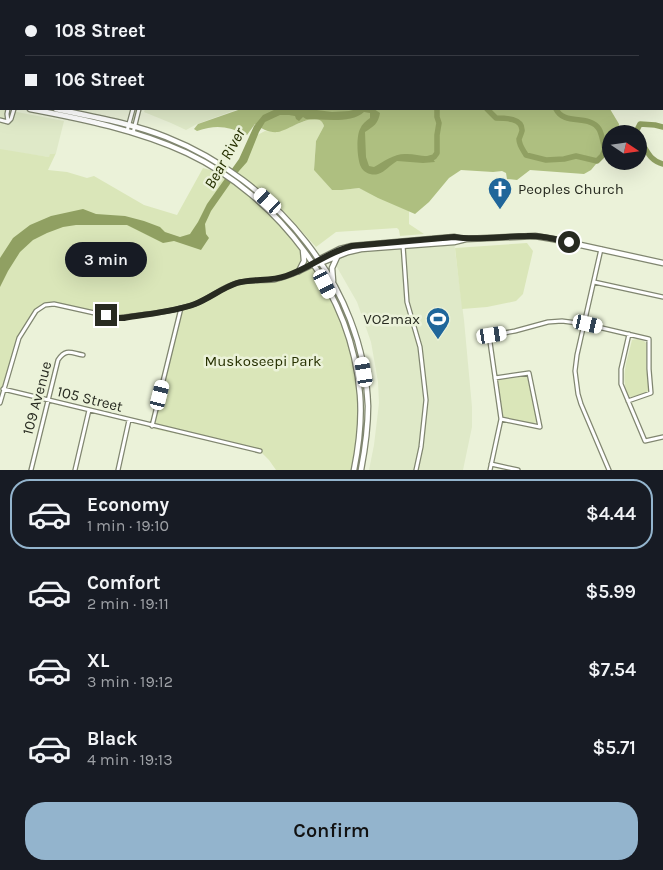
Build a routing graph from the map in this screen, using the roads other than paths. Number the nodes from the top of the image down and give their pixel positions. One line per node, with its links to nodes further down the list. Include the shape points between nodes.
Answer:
1 (8, 110): 8 (street)
2 (14, 110): 8 (street)
3 (35, 110): 11 (main road)
4 (60, 110): 9 (main road)
5 (133, 110): 9 (street)
6 (139, 110): 10 (street)
7 (0, 120): 8 (street)
8 (8, 122)
9 (129, 126): 10 (main road); 11 (street)
10 (135, 127): 12 (street); 17 (main road, via 175,141 241,178 284,217)
11 (127, 131): 12 (main road)
12 (133, 133): 14 (main road, via 178,149 222,172 254,196)
13 (403, 243): 15 (main road, via 535,236); 16 (main road); 17 (main road, via 352,246); 45 (street, via 407,302 420,347 426,400 422,447)
14 (303, 248): 19 (main road); 20 (main road, via 304,261)
15 (601, 250): 18 (main road); 21 (street)
16 (340, 255): 17 (main road); 22 (main road, via 332,268)
17 (320, 261): 19 (main road); 22 (main road)
18 (663, 263)
19 (314, 265): 20 (street); 43 (main road, via 345,327 358,373 361,420)
20 (299, 271): 24 (street, via 273,280 238,282)
21 (594, 282): 23 (street); 25 (street)
22 (334, 286): 44 (main road, via 354,334 366,383 367,427)
23 (663, 297)
24 (181, 308): 29 (street, via 117,318 54,304 45,305 36,311 19,338); 36 (street)
25 (585, 324): 26 (street); 28 (street, via 548,322 492,335); 48 (street, via 576,363 576,383 581,404)
26 (629, 334): 31 (street, via 620,375); 31 (street, via 649,338 651,393)
27 (84, 356): 30 (street, 109 Avenue, via 62,354)
28 (495, 378): 35 (street); 35 (street, via 529,373 540,427)
29 (4, 389): 30 (street, 105 Street); 32 (street)
30 (48, 400): 33 (street, 105 Street); 40 (street, 109 Avenue)
31 (628, 401): 37 (street, via 645,441)
32 (0, 403)
33 (89, 410): 34 (street, 105 Street); 41 (street)
34 (130, 420): 36 (street, 105 Street); 42 (street)
35 (501, 420): 39 (street)
36 (152, 426): 38 (street, 105 Street)
37 (663, 437)
38 (260, 451)
39 (491, 464): 46 (street); 47 (street)
40 (31, 470)
41 (76, 470)
42 (118, 470)
43 (354, 470)
44 (361, 470)
45 (416, 470)
46 (490, 470)
47 (518, 470)
48 (609, 470)

